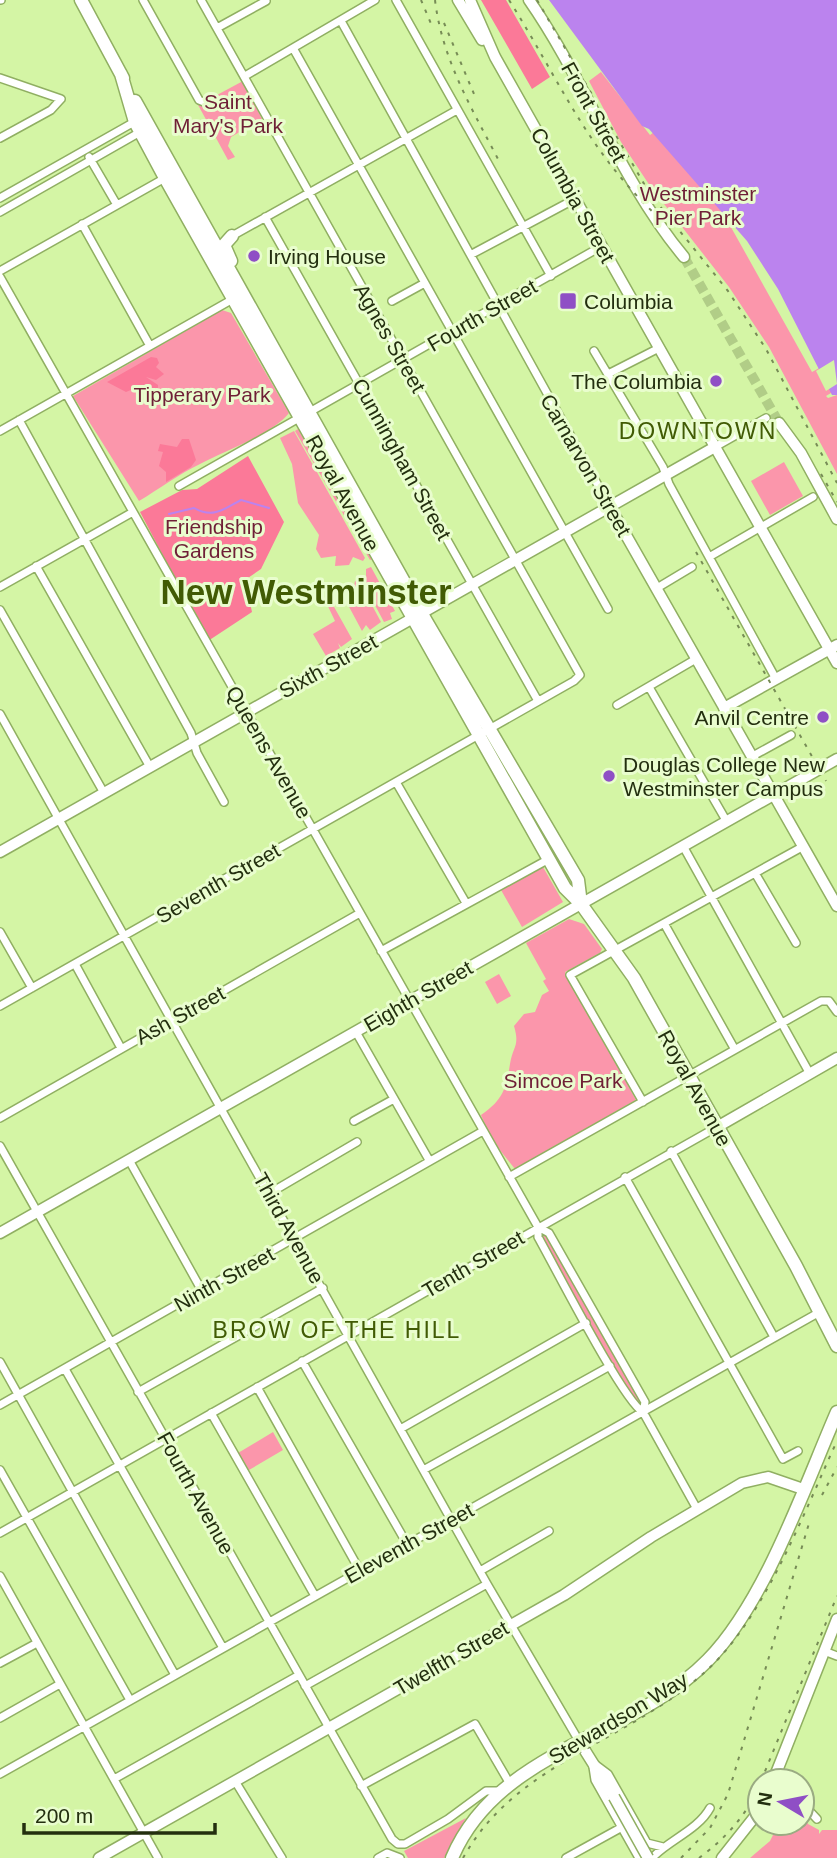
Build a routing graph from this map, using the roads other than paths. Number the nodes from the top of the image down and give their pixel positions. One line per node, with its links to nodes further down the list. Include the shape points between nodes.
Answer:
1 (81, 0): 18 (main road, Royal Avenue, via 121,74)
2 (143, 0): 16 (street)
3 (201, 0): 11 (street, Agnes Street)
4 (375, 0): 10 (street)
5 (396, 0): 17 (street)
6 (458, 0): 13 (street, Columbia Street)
7 (470, 0): 13 (street, Columbia Street)
8 (528, 0): 36 (street, Front Street, via 661,230)
9 (266, 1): 11 (street)
10 (341, 21): 12 (street); 20 (street, Carnarvon Street)
11 (217, 29): 14 (street, Agnes Street)
12 (293, 48): 14 (street); 23 (street)
13 (495, 57): 27 (street, Columbia Street)
14 (244, 76): 25 (street, Agnes Street)
15 (0, 78): 19 (street, via 61,99 51,110)
16 (204, 102)
17 (457, 110): 20 (street); 32 (street)
18 (141, 125): 21 (street); 22 (street); 24 (main road, Royal Avenue); 40 (main road, Royal Avenue)
19 (0, 138)
20 (407, 138): 23 (street); 35 (street, Carnarvon Street)
21 (85, 150): 22 (street); 26 (street)
22 (91, 160): 28 (street); 29 (street)
23 (356, 166): 25 (street); 39 (street)
24 (165, 178): 28 (street); 40 (main road, Royal Avenue)
25 (309, 192): 30 (street); 47 (street, Agnes Street)
26 (0, 198)
27 (575, 199): 32 (street); 34 (street, Columbia Street)
28 (117, 205): 31 (street)
29 (0, 212)
30 (265, 217): 33 (street); 49 (street, Cunningham Street)
31 (82, 224): 37 (street); 44 (street)
32 (523, 225): 35 (street); 38 (street)
33 (232, 236): 40 (main road, via 224,246 240,283)
34 (602, 246): 38 (street, Fourth Street); 45 (street, Columbia Street)
35 (472, 254): 42 (street, Carnarvon Street)
36 (684, 257)
37 (0, 274): 50 (street, Queens Avenue)
38 (551, 275): 42 (street, Fourth Street)
39 (422, 284): 41 (street); 43 (street)
40 (237, 297): 44 (street); 51 (main road, Royal Avenue)
41 (392, 301)
42 (497, 306): 43 (street, Fourth Street); 60 (street, Carnarvon Street)
43 (450, 333): 47 (street, Fourth Street); 64 (street)
44 (150, 346): 50 (street)
45 (659, 348): 48 (street); 56 (street, Columbia Street)
46 (594, 351): 48 (street)
47 (401, 360): 49 (street, Fourth Street); 67 (street, Agnes Street)
48 (608, 374): 57 (street)
49 (359, 384): 51 (street, Fourth Street); 70 (street, Cunningham Street)
50 (66, 394): 53 (street); 61 (street, Queens Avenue)
51 (304, 415): 58 (street, Fourth Street); 75 (main road, Royal Avenue)
52 (766, 418): 56 (street, Sixth Street)
53 (19, 420): 55 (street); 65 (street)
54 (779, 423): 62 (street)
55 (0, 431)
56 (715, 447): 57 (street, Sixth Street); 63 (street, Columbia Street)
57 (665, 476): 60 (street, Sixth Street); 66 (street)
58 (179, 486)
59 (813, 497): 63 (street)
60 (610, 507): 64 (street, Sixth Street); 72 (street, Carnarvon Street)
61 (133, 512): 65 (street); 85 (street, Queens Avenue)
62 (837, 519)
63 (759, 528): 66 (street); 76 (street, Columbia Street)
64 (565, 532): 67 (street, Sixth Street); 73 (street)
65 (82, 540): 68 (street); 90 (street)
66 (709, 556): 80 (street)
67 (516, 560): 70 (street, Sixth Street); 79 (street, Agnes Street)
68 (36, 566): 71 (street); 93 (street)
69 (692, 567): 72 (street)
70 (472, 585): 75 (street, Sixth Street); 82 (street, Cunningham Street)
71 (0, 587)
72 (657, 588): 77 (street, Carnarvon Street)
73 (608, 609)
74 (0, 610): 95 (street)
75 (418, 616): 85 (street, Sixth Street); 88 (main road, Royal Avenue)
76 (833, 647): 78 (street, Columbia Street); 80 (street)
77 (696, 659): 81 (street); 84 (street, Carnarvon Street)
78 (837, 663)
79 (580, 675): 82 (street, Seventh Street)
80 (776, 679): 84 (street)
81 (649, 687): 83 (street); 99 (street)
82 (538, 701): 88 (street, Seventh Street)
83 (617, 705)
84 (724, 708): 91 (street, Carnarvon Street)
85 (246, 712): 90 (street, Sixth Street); 100 (street, Queens Avenue)
86 (0, 714): 87 (street, Third Avenue)
87 (3, 728): 98 (street, Third Avenue)
88 (484, 731): 94 (street, Seventh Street); 104 (main road, Royal Avenue); 108 (main road, Royal Avenue, via 578,880)
89 (791, 735): 91 (street)
90 (194, 742): 93 (street, Sixth Street); 97 (street)
91 (751, 757): 96 (street, Carnarvon Street)
92 (837, 759): 96 (street, Eighth Street)
93 (150, 767): 95 (street, Sixth Street)
94 (396, 782): 100 (street, Seventh Street); 107 (street)
95 (104, 793): 98 (street, Sixth Street)
96 (774, 796): 99 (street, Eighth Street); 102 (street, Carnarvon Street)
97 (224, 802)
98 (59, 819): 103 (street, Sixth Street); 113 (street, Third Avenue)
99 (727, 822): 101 (street, Eighth Street)
100 (312, 829): 110 (street, Queens Avenue); 113 (street, Seventh Street)
101 (683, 846): 106 (street); 108 (street, Eighth Street)
102 (802, 847): 105 (street); 109 (street, Carnarvon Street)
103 (0, 852)
104 (549, 859): 107 (street); 108 (main road, Royal Avenue, via 565,888)
105 (755, 873): 106 (street); 114 (street)
106 (711, 898): 111 (street); 123 (street)
107 (466, 903): 115 (street)
108 (581, 904): 116 (main road, Royal Avenue); 119 (street, Eighth Street)
109 (837, 906)
110 (360, 913): 115 (street, Queens Avenue); 122 (street, Ash Street)
111 (664, 925): 116 (street); 126 (street)
112 (0, 932): 118 (street)
113 (124, 936): 117 (street, Seventh Street); 122 (street, Third Avenue)
114 (796, 943)
115 (381, 951): 119 (street, Queens Avenue)
116 (615, 951): 129 (main road, Royal Avenue); 131 (street, via 570,975)
117 (75, 964): 118 (street, Seventh Street); 125 (street)
118 (32, 988): 120 (street, Seventh Street)
119 (410, 1000): 124 (street, Eighth Street); 136 (street, Queens Avenue)
120 (0, 1006)
121 (837, 1012): 123 (street, via 827,999)
122 (172, 1020): 125 (street, Ash Street); 132 (street, Third Avenue)
123 (781, 1024): 126 (street); 128 (street)
124 (356, 1032): 130 (street); 132 (street, Eighth Street)
125 (121, 1048): 133 (street, Ash Street)
126 (734, 1048): 129 (street)
127 (837, 1058): 128 (street, Tenth Street)
128 (810, 1074): 135 (street, Tenth Street)
129 (688, 1075): 131 (street); 135 (main road, Royal Avenue)
130 (394, 1098): 134 (street); 141 (street)
131 (643, 1102): 142 (street)
132 (221, 1108): 140 (street, Eighth Street); 144 (street, Third Avenue)
133 (0, 1118)
134 (354, 1121)
135 (717, 1127): 139 (street, Tenth Street); 149 (main road, Royal Avenue)
136 (483, 1131): 141 (street, Ninth Street); 142 (street, Queens Avenue)
137 (357, 1142): 144 (street)
138 (0, 1146): 145 (street, Fourth Avenue)
139 (671, 1151): 143 (street, Tenth Street); 156 (street)
140 (129, 1160): 145 (street, Eighth Street); 151 (street)
141 (429, 1160): 148 (street, Ninth Street)
142 (509, 1177): 146 (street, Queens Avenue)
143 (625, 1177): 146 (street, Tenth Street); 161 (street)
144 (270, 1193): 148 (street, Third Avenue)
145 (37, 1212): 147 (street, Eighth Street); 157 (street, Fourth Avenue)
146 (538, 1227): 153 (street, Queens Avenue, via 538,1237); 155 (street, Tenth Street); 168 (street, Queens Avenue, via 549,1233 645,1402)
147 (0, 1233)
148 (295, 1239): 150 (street, Third Avenue); 151 (street, Ninth Street)
149 (802, 1278): 152 (main road, Royal Avenue); 154 (main road, Royal Avenue)
150 (323, 1288): 155 (street, Third Avenue); 165 (street)
151 (202, 1291): 157 (street, Ninth Street)
152 (818, 1313): 156 (street, Eleventh Street); 158 (main road, Royal Avenue)
153 (586, 1323): 162 (street, Queens Avenue); 171 (street)
154 (837, 1331)
155 (349, 1335): 159 (street, Tenth Street); 171 (street, Third Avenue)
156 (774, 1337): 161 (street, Eleventh Street)
157 (111, 1343): 163 (street, Ninth Street); 165 (street, Fourth Avenue)
158 (837, 1346)
159 (302, 1361): 164 (street, Tenth Street); 184 (street)
160 (0, 1362): 166 (street)
161 (730, 1362): 168 (street, Eleventh Street); 173 (street, via 783,1459)
162 (610, 1366): 168 (street, Queens Avenue, via 634,1407); 175 (street)
163 (65, 1369): 166 (street, Ninth Street); 174 (street)
164 (257, 1387): 170 (street, Tenth Street); 185 (street)
165 (138, 1392): 172 (street, Fourth Avenue)
166 (19, 1395): 167 (street, Ninth Street); 178 (street)
167 (0, 1405)
168 (643, 1412): 179 (street, Queens Avenue); 181 (street, Eleventh Street)
169 (837, 1412): 177 (main road, Stewardson Way)
170 (211, 1413): 172 (street, Tenth Street); 189 (street)
171 (402, 1428): 175 (street, Third Avenue)
172 (166, 1439): 174 (street, Tenth Street); 191 (street, Fourth Avenue)
173 (798, 1451)
174 (118, 1465): 178 (street, Tenth Street); 194 (street)
175 (425, 1469): 181 (street, Third Avenue)
176 (0, 1470): 180 (street)
177 (803, 1489): 179 (street, Twelfth Street, via 758,1477); 206 (main road, Stewardson Way, via 758,1589 727,1640 681,1683)
178 (74, 1492): 180 (street, Tenth Street); 198 (street)
179 (697, 1509): 192 (street, Twelfth Street)
180 (29, 1517): 183 (street, Tenth Street); 202 (street)
181 (453, 1518): 184 (street, Eleventh Street); 186 (street, Third Avenue)
182 (549, 1531): 186 (street)
183 (0, 1533)
184 (407, 1544): 185 (street, Eleventh Street)
185 (360, 1571): 189 (street, Eleventh Street)
186 (480, 1571): 188 (street, Third Avenue)
187 (0, 1576): 193 (street)
188 (487, 1584): 192 (street, Third Avenue); 201 (street)
189 (315, 1596): 191 (street, Eleventh Street)
190 (837, 1619): 195 (street)
191 (269, 1622): 194 (street, Eleventh Street); 199 (street, Fourth Avenue)
192 (512, 1623): 205 (street, Twelfth Street); 206 (street, Third Avenue)
193 (37, 1643): 197 (street); 200 (street)
194 (223, 1648): 198 (street, Eleventh Street)
195 (824, 1651): 196 (street); 208 (street)
196 (837, 1656)
197 (0, 1663)
198 (174, 1675): 202 (street, Eleventh Street)
199 (299, 1675): 201 (street, Fourth Avenue); 210 (street)
200 (60, 1684): 203 (street); 204 (street)
201 (305, 1686): 205 (street, Fourth Avenue)
202 (130, 1700): 204 (street, Eleventh Street)
203 (0, 1718)
204 (84, 1726): 209 (street, Eleventh Street); 210 (street)
205 (329, 1728): 211 (street, Twelfth Street); 212 (street, Fourth Avenue)
206 (579, 1741): 207 (street); 213 (main road, Stewardson Way)
207 (593, 1763): 215 (street, via 606,1771); 216 (street, via 594,1779); 228 (street, bridge)
208 (780, 1767)
209 (0, 1774)
210 (114, 1779): 218 (street)
211 (235, 1781): 218 (street, Twelfth Street); 222 (street)
212 (360, 1786): 213 (street, Fourth Avenue, via 395,1842 405,1844 486,1791); 213 (street, via 475,1724)
213 (506, 1787): 225 (main road, Stewardson Way, via 475,1819)
214 (710, 1808): 219 (street, via 703,1819)
215 (634, 1821): 216 (street); 219 (street, via 647,1843)
216 (622, 1827): 226 (street); 227 (street)
217 (746, 1829): 229 (street)
218 (144, 1833): 220 (street, Twelfth Street); 221 (street)
219 (663, 1847): 228 (street)
220 (99, 1858)
221 (158, 1858)
222 (282, 1858)
223 (378, 1858): 224 (street, via 387,1853)
224 (401, 1858)
225 (452, 1858)
226 (566, 1858)
227 (639, 1858)
228 (650, 1858)
229 (722, 1858)

